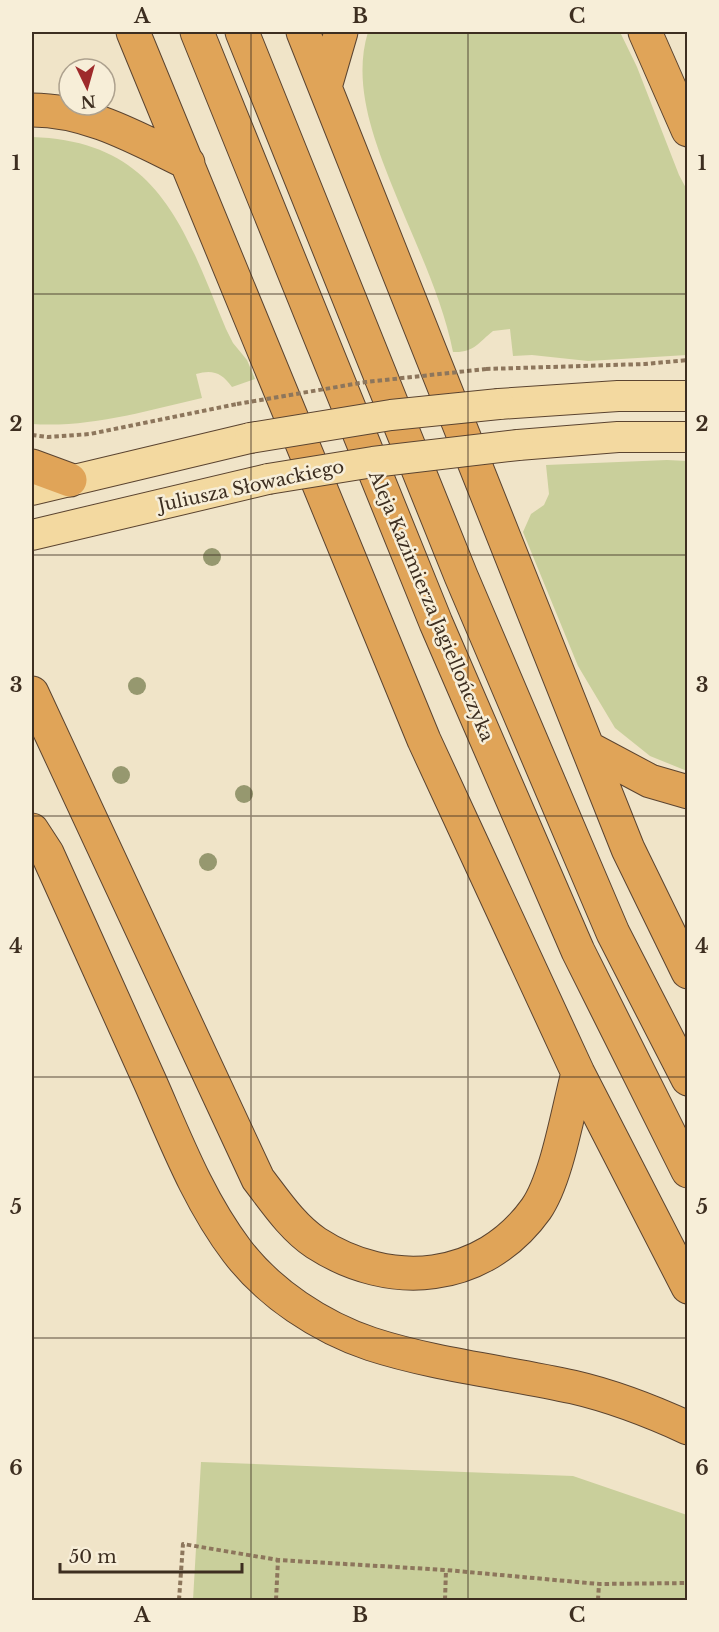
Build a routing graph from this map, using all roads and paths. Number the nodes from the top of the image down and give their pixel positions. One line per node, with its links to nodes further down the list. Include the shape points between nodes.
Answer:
1 (133, 32): 10 (highway)
2 (197, 32): 26 (highway, Aleja Kazimierza Jagiellończyka, via 436,623 578,951)
3 (242, 32): 25 (highway, via 465,587 613,933)
4 (303, 32): 7 (highway)
5 (341, 32): 7 (highway)
6 (645, 32): 9 (highway)
7 (325, 87): 20 (highway)
8 (32, 110): 10 (highway, via 90,118)
9 (687, 130)
10 (188, 163): 24 (highway, via 424,740)
11 (687, 360): 13 (path, bridge, via 486,369 366,382 90,434)
12 (687, 396): 16 (main road, bridge, via 618,396 391,415 250,438)
13 (32, 435)
14 (687, 437): 18 (main road, Juliusza Słowackiego, bridge, via 618,437 373,462 268,479)
15 (32, 466): 16 (highway)
16 (70, 480): 17 (main road)
17 (32, 490)
18 (32, 535)
19 (32, 693): 24 (highway, via 258,1179 284,1213 314,1242 375,1270 405,1274 447,1270 476,1260 502,1244 537,1207 551,1178)
20 (590, 749): 21 (highway, via 650,781); 23 (highway, via 628,849)
21 (687, 792)
22 (32, 830): 28 (highway, via 47,853 212,1214 238,1252 266,1282 326,1324 368,1343 415,1357 575,1388 648,1410)
23 (687, 972)
24 (578, 1073): 27 (highway)
25 (687, 1078)
26 (687, 1171)
27 (687, 1287)
28 (687, 1428)
29 (278, 1560): 30 (path); 33 (path, via 183,1544); 34 (path)
30 (446, 1570): 32 (path); 35 (path)
31 (687, 1583): 32 (path)
32 (599, 1584): 36 (path)
33 (179, 1600)
34 (276, 1600)
35 (445, 1600)
36 (598, 1600)

